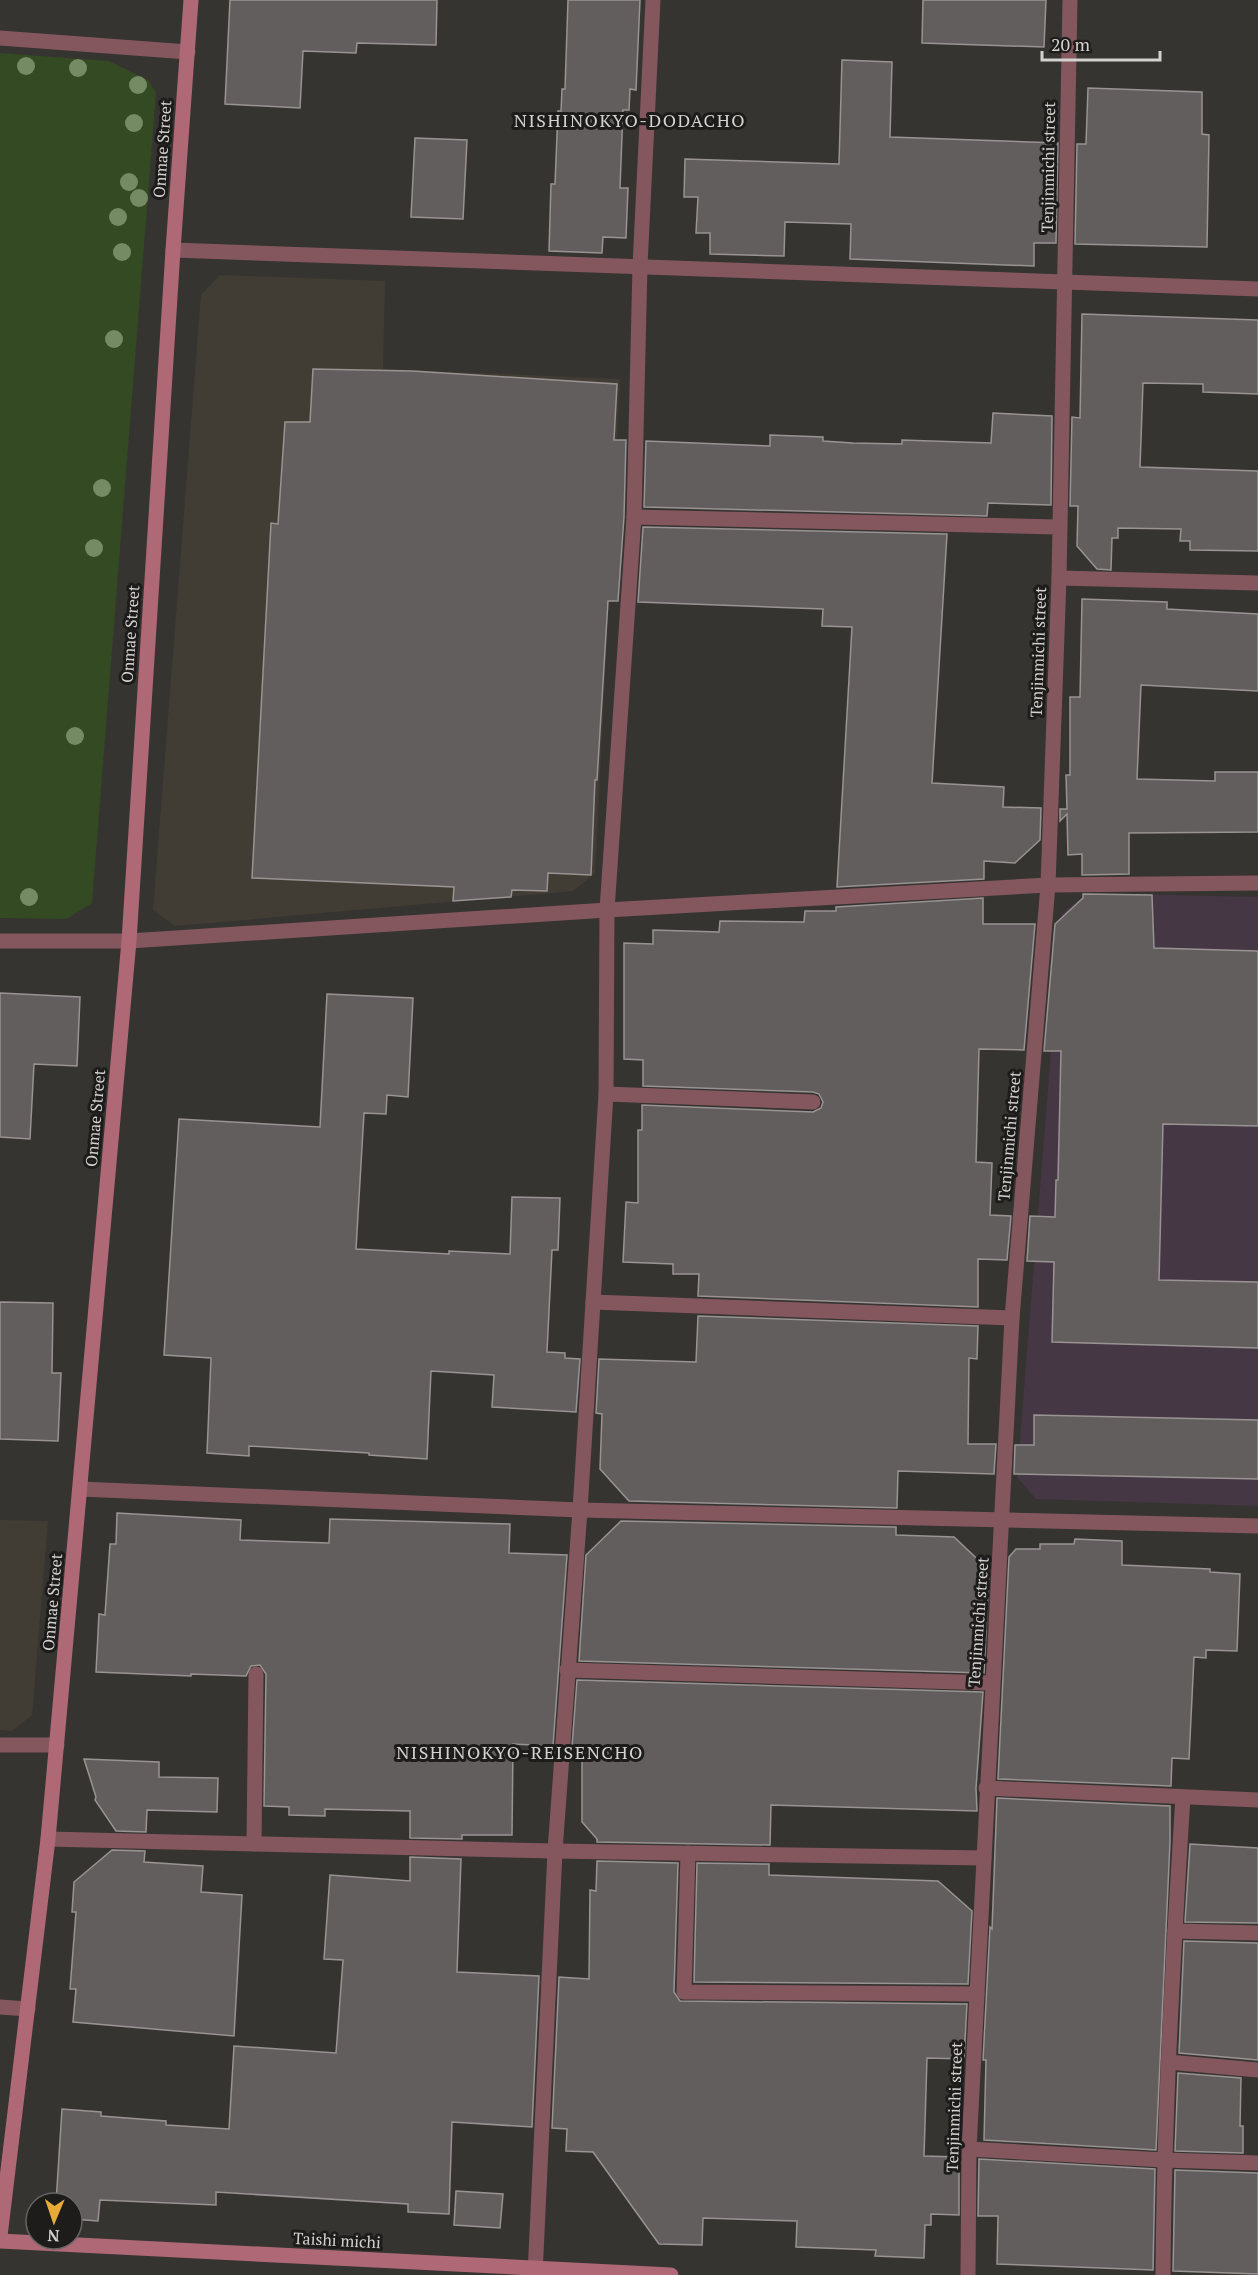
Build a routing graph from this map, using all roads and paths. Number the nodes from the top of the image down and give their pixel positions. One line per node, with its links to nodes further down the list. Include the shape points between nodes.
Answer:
1 (191, 0): 5 (street, Onmae Street)
2 (653, 0): 7 (street)
3 (1070, 0): 8 (street, Tenjinmichi street)
4 (0, 38): 5 (street)
5 (188, 51): 6 (street, Onmae Street)
6 (173, 250): 7 (street); 17 (street, Onmae Street)
7 (640, 267): 8 (street); 10 (street)
8 (1063, 281): 9 (street); 11 (street, Tenjinmichi street)
9 (1258, 289)
10 (634, 517): 11 (street); 16 (street)
11 (1059, 527): 12 (street, Tenjinmichi street)
12 (1059, 578): 13 (street); 15 (street, Tenjinmichi street)
13 (1258, 584)
14 (1258, 883): 15 (street)
15 (1048, 885): 16 (street); 22 (street, Tenjinmichi street)
16 (607, 910): 17 (street); 19 (street)
17 (129, 940): 18 (street); 23 (street, Onmae Street)
18 (0, 941)
19 (606, 1094): 20 (street); 21 (street)
20 (813, 1102)
21 (593, 1302): 22 (street); 24 (street)
22 (1012, 1318): 25 (street, Tenjinmichi street)
23 (80, 1489): 24 (street); 31 (street, Onmae Street)
24 (580, 1510): 25 (street); 27 (street)
25 (1003, 1519): 26 (street); 29 (street, Tenjinmichi street)
26 (1258, 1526)
27 (567, 1670): 29 (street); 37 (street)
28 (256, 1674): 36 (street)
29 (992, 1683): 32 (street, Tenjinmichi street)
30 (0, 1745): 31 (street)
31 (57, 1745): 35 (street, Onmae Street)
32 (986, 1788): 33 (street); 39 (street, Tenjinmichi street)
33 (1183, 1797): 34 (street); 40 (street)
34 (1258, 1800)
35 (48, 1839): 36 (street); 44 (street, Onmae Street)
36 (254, 1844): 37 (street)
37 (555, 1851): 38 (street); 51 (street)
38 (688, 1853): 39 (street); 42 (street, via 684,1992)
39 (984, 1858): 42 (street, Tenjinmichi street)
40 (1175, 1931): 41 (street); 45 (street)
41 (1258, 1933)
42 (977, 1994): 47 (street, Tenjinmichi street)
43 (0, 2007): 44 (street)
44 (28, 2009): 50 (street, Onmae Street)
45 (1168, 2062): 46 (street); 48 (street)
46 (1258, 2070)
47 (969, 2149): 48 (street); 53 (street, Tenjinmichi street)
48 (1164, 2160): 49 (street); 54 (street)
49 (1258, 2163)
50 (0, 2239): 51 (street, Taishi michi)
51 (536, 2272): 52 (street, Taishi michi)
52 (672, 2275)
53 (968, 2275)
54 (1163, 2275)

